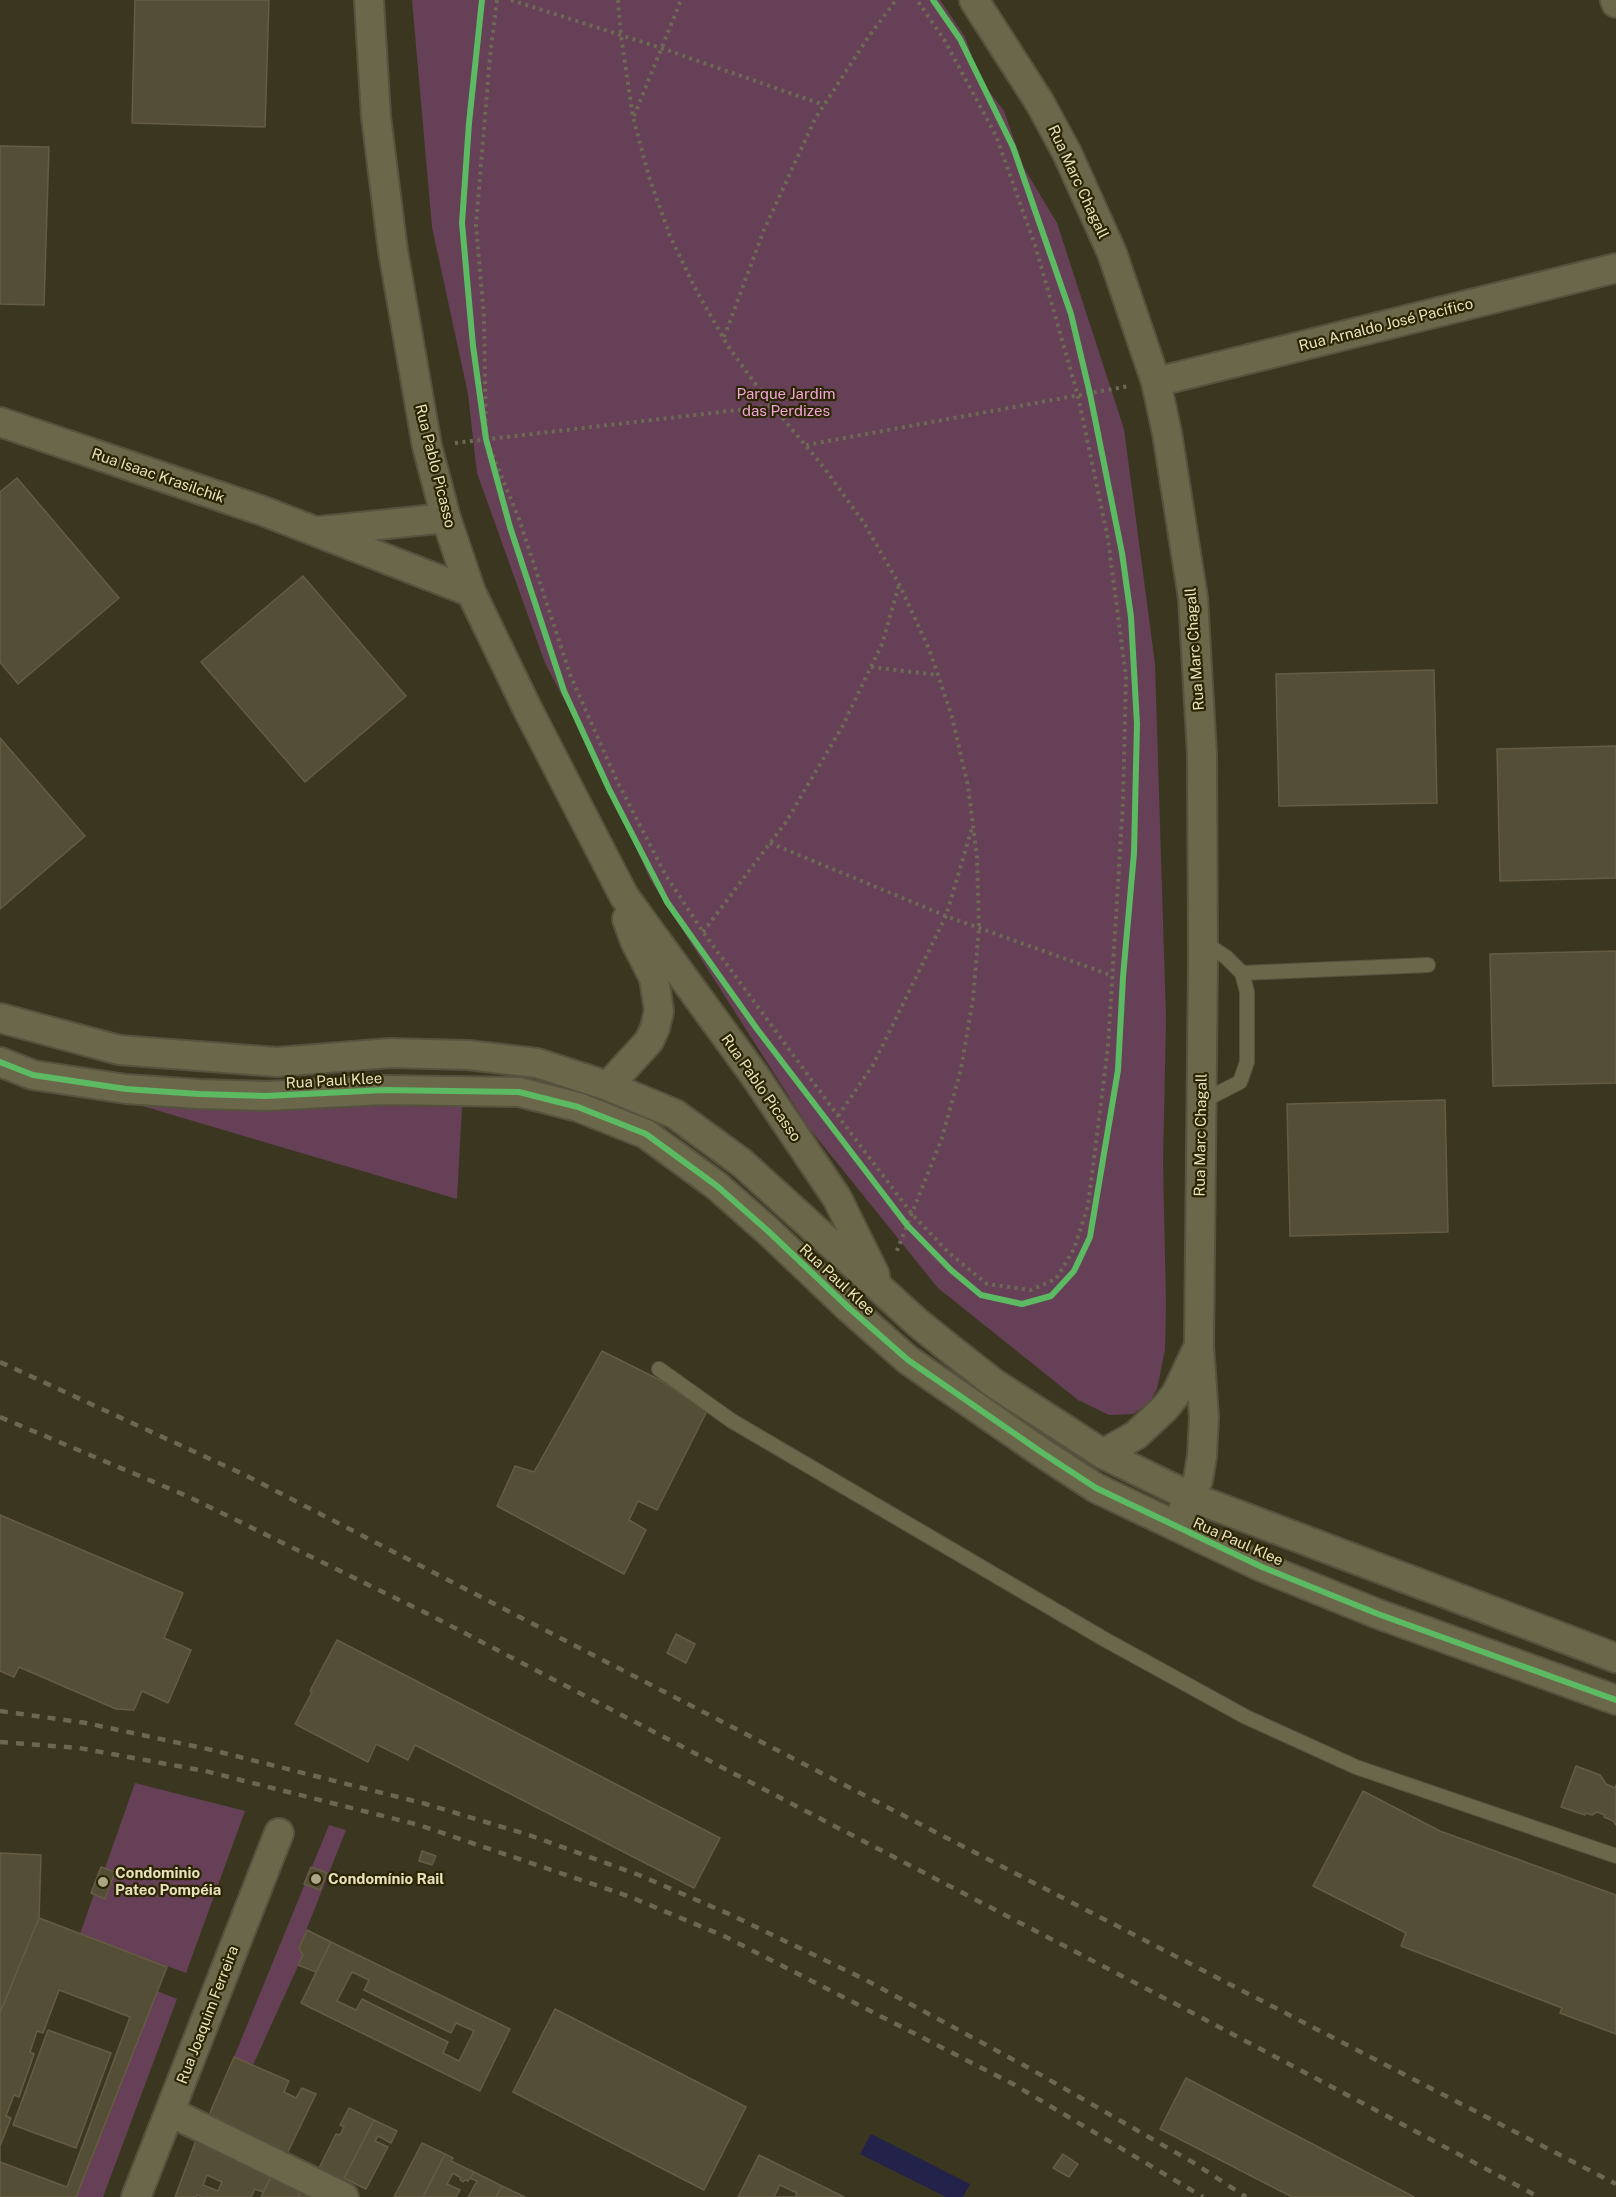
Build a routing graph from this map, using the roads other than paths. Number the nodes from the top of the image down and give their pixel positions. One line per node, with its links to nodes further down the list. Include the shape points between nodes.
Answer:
1 (369, 0): 6 (street, Rua Pablo Picasso, via 376,117 393,251 428,446)
2 (974, 0): 4 (street, Rua Marc Chagall, via 1067,153 1112,253)
3 (1616, 268): 4 (street, Rua Arnaldo José Pacífico)
4 (1156, 381): 10 (street, Rua Marc Chagall, via 1193,598 1202,754)
5 (0, 422): 7 (street, Rua Isaac Krasilchik)
6 (446, 518): 7 (street, Rua Isaac Krasilchik); 8 (street, Rua Pablo Picasso)
7 (314, 531): 8 (street, Rua Isaac Krasilchik)
8 (471, 592): 9 (street, Rua Pablo Picasso)
9 (624, 896): 15 (street, Rua Pablo Picasso, via 628,923 654,978 658,1011 649,1041); 17 (street, Rua Pablo Picasso, via 837,1198)
10 (1203, 942): 12 (lane); 16 (street, Rua Marc Chagall)
11 (1428, 965): 12 (lane)
12 (1242, 973): 16 (lane, via 1247,992 1247,1062 1240,1082)
13 (0, 1018): 15 (street, Rua Paul Klee, via 119,1050 277,1062 390,1053 468,1055 537,1063)
14 (0, 1062): 22 (street, Rua Paul Klee, via 33,1075 126,1089 266,1096 384,1090 519,1092 578,1107 646,1134 717,1186 908,1360 1096,1488)
15 (608, 1086): 17 (street, Rua Paul Klee, via 675,1114 742,1163)
16 (1201, 1102): 18 (street, Rua Marc Chagall)
17 (882, 1289): 20 (street, Rua Paul Klee, via 995,1384)
18 (1199, 1345): 20 (street, Rua Marc Chagall, via 1176,1395 1165,1408 1136,1435); 21 (street, Rua Marc Chagall, via 1204,1427 1198,1480)
19 (659, 1369): 26 (lane, via 732,1421 1104,1639 1246,1717 1356,1767)
20 (1103, 1454): 21 (street, Rua Paul Klee)
21 (1191, 1497): 22 (street, Rua Marc Chagall); 23 (street, Rua Paul Klee)
22 (1176, 1526): 24 (street, Rua Paul Klee, via 1262,1567 1378,1614)
23 (1616, 1658)
24 (1616, 1700)
25 (279, 1833): 27 (street, Rua Joaquim Ferreira)
26 (1616, 1856)
27 (170, 2112): 28 (street, Rua Joaquim Ferreira); 29 (street)
28 (136, 2197)
29 (344, 2197)

